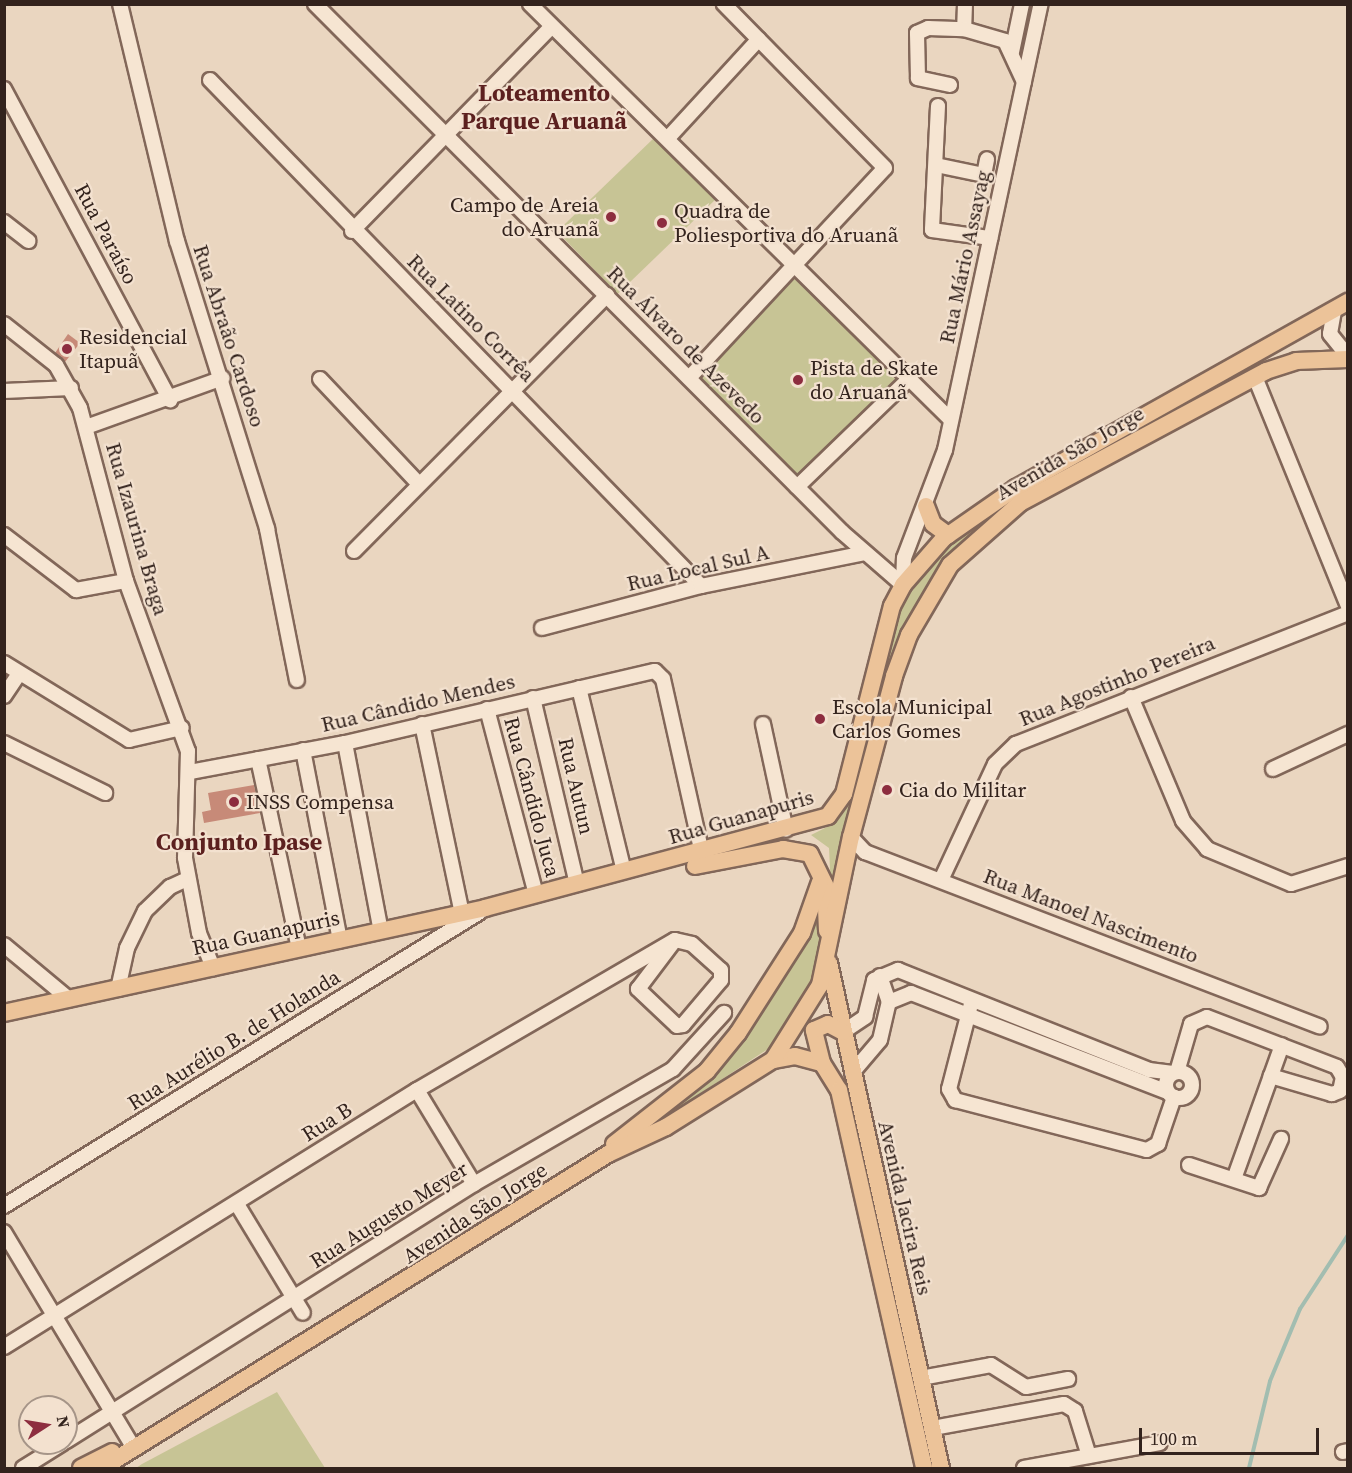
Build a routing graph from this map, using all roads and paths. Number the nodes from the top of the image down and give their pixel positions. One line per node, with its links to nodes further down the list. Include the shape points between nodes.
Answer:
1 (120, 4): 32 (street, Rua Abraão Cardoso, via 177,241)
2 (315, 4): 17 (street, Rua Álvaro de Azevedo)
3 (530, 4): 8 (street)
4 (724, 4): 10 (street)
5 (965, 4): 9 (street)
6 (1022, 4): 11 (street)
7 (1041, 4): 13 (street, Rua Mário Assayag)
8 (552, 26): 17 (street); 18 (street)
9 (964, 29): 11 (street, via 999,37); 14 (street, via 928,28 917,33 918,78)
10 (759, 39): 18 (street); 25 (street, via 885,168)
11 (1012, 52): 13 (street)
12 (210, 80): 22 (street, Rua Latino Corrêa)
13 (1024, 82): 23 (street, Rua Mário Assayag)
14 (950, 85)
15 (4, 89): 38 (street, Rua Paraíso)
16 (938, 106): 20 (street)
17 (447, 135): 22 (street); 26 (street, Rua Álvaro de Azevedo)
18 (668, 138): 25 (street)
19 (987, 159): 20 (street, via 984,175)
20 (936, 165): 23 (street, via 929,219 932,230)
21 (4, 222): 24 (street)
22 (352, 231): 36 (street, Rua Latino Corrêa)
23 (990, 238): 39 (street, Rua Mário Assayag)
24 (28, 241)
25 (799, 266): 30 (street); 33 (street)
26 (607, 296): 33 (street, Rua Álvaro de Azevedo); 36 (street)
27 (1341, 307): 29 (street, via 1330,334); 45 (main road, Avenida São Jorge, via 1016,488)
28 (4, 324): 35 (street, Rua Izaurina Braga, via 38,346)
29 (1345, 358): 31 (main road, Avenida São Jorge, via 1296,362)
30 (911, 377): 39 (street); 42 (street)
31 (1255, 377): 51 (street); 75 (main road, Avenida São Jorge, via 1020,504 950,565 905,645)
32 (223, 378): 38 (street); 56 (street, Rua Abraão Cardoso, via 267,529)
33 (689, 378): 42 (street, Rua Álvaro de Azevedo)
34 (320, 380): 41 (street)
35 (71, 388): 37 (street); 40 (street, Rua Izaurina Braga)
36 (514, 390): 41 (street); 50 (street, Rua Latino Corrêa)
37 (4, 391)
38 (170, 400): 40 (street)
39 (951, 420): 43 (street, Rua Mário Assayag)
40 (86, 427): 48 (street, Rua Izaurina Braga)
41 (417, 482): 46 (street)
42 (797, 487): 47 (street, Rua Álvaro de Azevedo)
43 (926, 507): 45 (main road, via 933,524); 49 (street, Rua Mário Assayag, via 904,558)
44 (4, 535): 48 (street, via 76,590)
45 (948, 535): 49 (main road, Avenida São Jorge)
46 (354, 551)
47 (864, 553): 49 (street, Rua Álvaro de Azevedo); 50 (street, Rua Local Sul A)
48 (126, 581): 64 (street, Rua Izaurina Braga)
49 (903, 585): 73 (main road, Avenida São Jorge, via 884,630)
50 (701, 586): 53 (street, Rua Local Sul A)
51 (1347, 606)
52 (1347, 613): 59 (street, Rua Agostinho Pereira)
53 (542, 628)
54 (4, 663): 55 (street)
55 (18, 675): 58 (street); 64 (street, via 129,740)
56 (297, 680)
57 (579, 688): 60 (street, Rua Cândido Mendes); 76 (street, Rua Cândido Mendes, via 655,671 663,679); 79 (street)
58 (4, 696)
59 (1131, 697): 77 (street, via 1194,838 1221,856 1256,865 1283,882 1300,882); 81 (street, Rua Agostinho Pereira, via 1003,753)
60 (533, 698): 61 (street, Rua Cândido Mendes); 82 (street, Rua Autun)
61 (487, 709): 62 (street, Rua Cândido Mendes); 83 (street, Rua Cândido Juca)
62 (422, 724): 67 (street, Rua Cândido Mendes); 85 (street)
63 (763, 724): 74 (street)
64 (182, 728): 71 (street, Rua Izaurina Braga)
65 (1347, 734): 70 (street)
66 (4, 742): 72 (street)
67 (345, 743): 68 (street, Rua Cândido Mendes); 86 (street)
68 (303, 750): 69 (street, Rua Cândido Mendes); 87 (street)
69 (258, 759): 71 (street, Rua Cândido Mendes); 90 (street)
70 (1273, 769)
71 (190, 772): 80 (street, Rua Izaurina Braga, via 184,835)
72 (105, 793)
73 (844, 794): 74 (main road, Rua Guanapuris, via 828,816)
74 (786, 830): 76 (main road, Rua Guanapuris)
75 (851, 837): 81 (street, Rua Manoel Nascimento, via 865,852); 91 (main road, Avenida São Jorge)
76 (702, 854): 79 (main road, Rua Guanapuris)
77 (1347, 866)
78 (821, 869): 83 (main road, Rua Guanapuris, via 810,854 783,849); 91 (main road, Avenida São Jorge); 112 (main road, via 819,894 802,933 738,1033 707,1071)
79 (624, 872): 82 (main road, Rua Guanapuris)
80 (187, 879): 92 (street, Rua Izaurina Braga, via 199,933); 94 (street, via 170,886 145,911 127,948)
81 (941, 880): 100 (street, Rua Manoel Nascimento)
82 (578, 884): 83 (main road, Rua Guanapuris)
83 (536, 895): 84 (main road, Rua Guanapuris)
84 (485, 908): 85 (main road, Rua Guanapuris); 116 (street, Rua Aurélio B. de Holanda)
85 (462, 914): 86 (main road, Rua Guanapuris)
86 (381, 931): 87 (main road, Rua Guanapuris)
87 (340, 940): 90 (main road, Rua Guanapuris)
88 (675, 940): 88 (street, via 692,944 721,970 721,980 677,1026 638,989); 108 (street, Rua B)
89 (4, 945): 95 (street)
90 (299, 949): 92 (main road, Rua Guanapuris)
91 (828, 957): 101 (main road, Avenida Jacira Reis); 103 (main road, Avenida São Jorge, via 816,995)
92 (213, 968): 94 (main road, Rua Guanapuris)
93 (880, 976): 96 (street); 97 (street, via 898,970); 101 (street, via 865,1017)
94 (118, 989): 95 (main road, Rua Guanapuris)
95 (69, 999): 98 (main road, Rua Guanapuris)
96 (889, 1002): 97 (street, via 911,993); 106 (street, via 880,1040)
97 (970, 1006): 105 (street, via 1149,1070); 109 (street); 109 (street, via 949,1089 955,1100 1147,1150 1158,1144)
98 (4, 1013)
99 (724, 1013): 114 (street, Rua Augusto Meyer, via 673,1069)
100 (1320, 1028)
101 (843, 1032): 104 (main road, Avenida Jacira Reis, via 828,1024 814,1030); 106 (main road, Avenida Jacira Reis)
102 (1282, 1045): 105 (street, via 1200,1017 1191,1024); 107 (street); 107 (street, via 1337,1067 1343,1077 1340,1091 1332,1094)
103 (773, 1060): 104 (main road, via 800,1056); 112 (main road, Avenida São Jorge, via 666,1127)
104 (822, 1063): 135 (main road, Avenida Jacira Reis, via 844,1106)
105 (1175, 1072): 109 (street); 109 (street, via 1186,1073 1192,1084 1186,1096)
106 (852, 1073): 122 (main road, Avenida Jacira Reis)
107 (1271, 1076): 113 (street)
108 (417, 1090): 114 (street); 115 (street, Rua B)
109 (1171, 1094)
110 (1281, 1139): 113 (street, via 1262,1188)
111 (1189, 1165): 113 (street)
112 (579, 1173): 125 (main road, Avenida São Jorge)
113 (1234, 1179)
114 (474, 1184): 118 (street, Rua Augusto Meyer)
115 (237, 1204): 118 (street); 120 (street, Rua B)
116 (4, 1206)
117 (4, 1232): 120 (street)
118 (294, 1300): 119 (street); 124 (street, Rua Augusto Meyer)
119 (303, 1314)
120 (54, 1315): 121 (street, Rua B); 124 (street)
121 (4, 1347)
122 (921, 1378): 123 (street, via 991,1365 1026,1387); 126 (main road, Avenida Jacira Reis)
123 (1068, 1379)
124 (111, 1412): 127 (street, Rua Augusto Meyer); 128 (street)
125 (175, 1425): 128 (main road); 134 (main road, Avenida São Jorge)
126 (933, 1428): 131 (street, via 1064,1404 1075,1411); 136 (main road, Avenida Jacira Reis)
127 (78, 1433)
128 (130, 1442): 133 (main road)
129 (1160, 1443): 131 (street)
130 (44, 1455): 132 (street, Rua Augusto Meyer)
131 (1089, 1456): 137 (street)
132 (23, 1468)
133 (81, 1468)
134 (102, 1468)
135 (924, 1468)
136 (940, 1468)
137 (1024, 1468)

